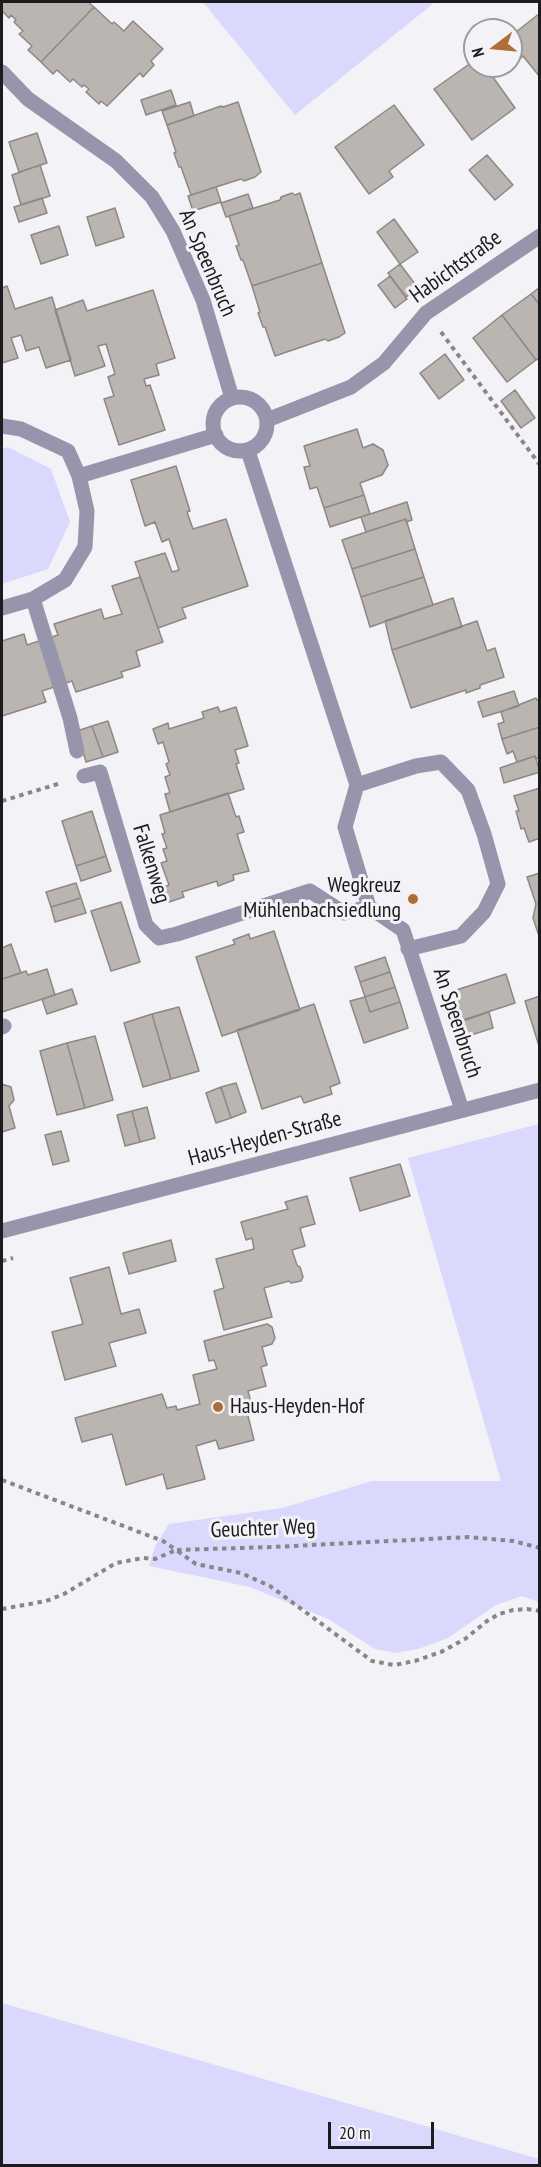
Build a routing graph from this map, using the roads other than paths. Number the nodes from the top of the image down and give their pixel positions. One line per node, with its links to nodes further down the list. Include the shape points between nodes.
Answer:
1 (2, 72): 3 (street, An Speenbruch, via 28,99 116,161 152,197 173,231 203,300)
2 (540, 236): 4 (street, Habichtstraße, via 426,313 384,363 351,387)
3 (232, 398): 4 (street, via 258,404); 6 (street, via 224,402 214,417)
4 (267, 420): 7 (street, via 266,435)
5 (2, 426): 8 (street, via 21,429 68,451)
6 (216, 435): 7 (street, via 225,447); 8 (street)
7 (248, 450): 13 (street)
8 (79, 476): 9 (street, via 87,512 85,547 65,580)
9 (33, 599): 10 (street); 11 (street)
10 (2, 608)
11 (77, 751)
12 (84, 776): 14 (street, Falkenweg, via 100,772 146,924 159,938 310,891 344,913)
13 (357, 785): 14 (street, via 345,827); 15 (street, An Speenbruch, via 441,762 468,790 484,834 498,884 484,912 460,936)
14 (369, 907): 15 (street, An Speenbruch, via 403,930)
15 (408, 950): 17 (street, An Speenbruch)
16 (540, 1090): 17 (street, Haus-Heyden-Straße)
17 (462, 1110): 18 (street, Haus-Heyden-Straße)
18 (2, 1231)

